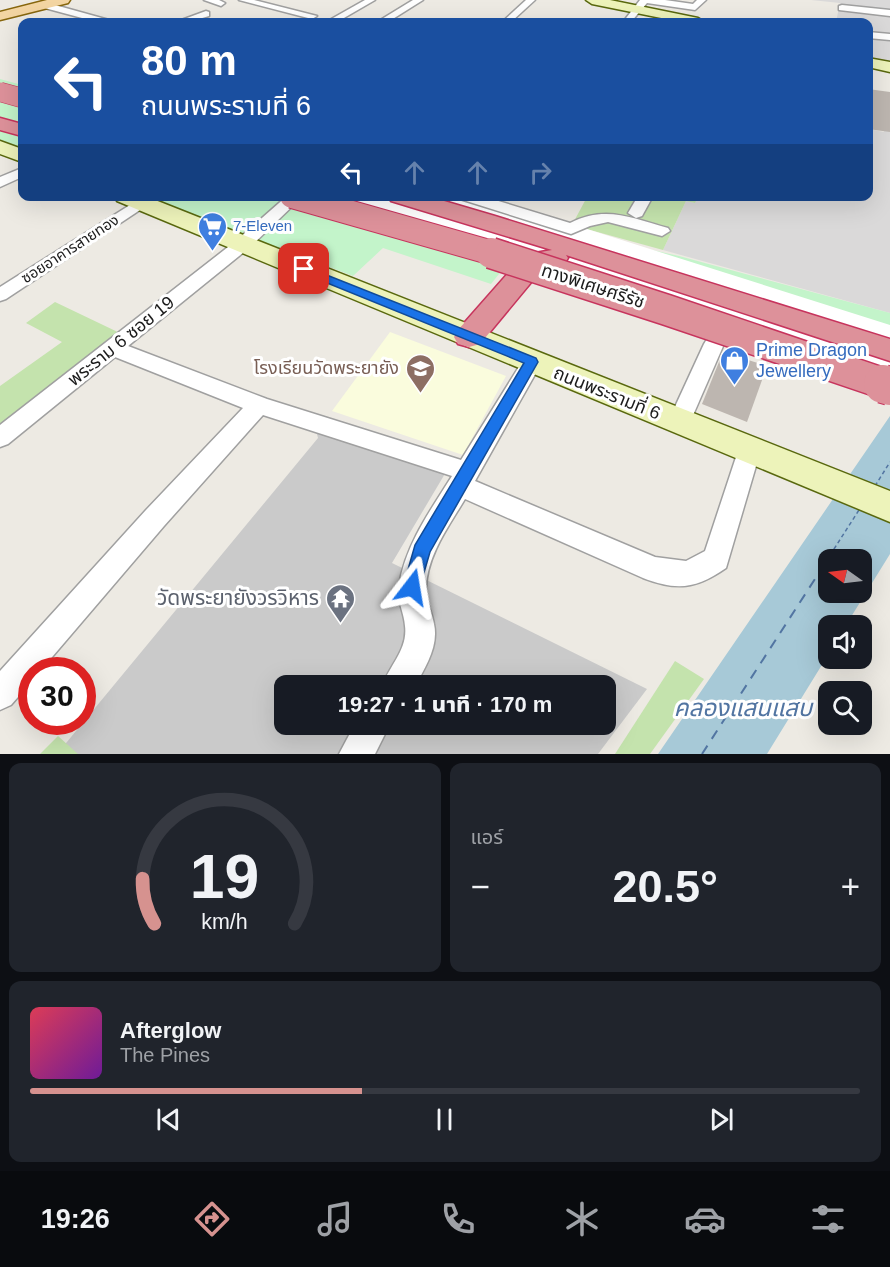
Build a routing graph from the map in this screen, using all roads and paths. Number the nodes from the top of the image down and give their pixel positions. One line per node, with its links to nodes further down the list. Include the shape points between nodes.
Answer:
1 (63, 0): 11 (main road)
2 (208, 0): 9 (street)
3 (243, 0): 16 (street)
4 (371, 0): 19 (street)
5 (419, 0): 20 (street)
6 (531, 0): 21 (street)
7 (592, 0): 10 (main road)
8 (702, 0): 10 (street, via 695,7)
9 (221, 3)
10 (643, 3): 22 (street); 23 (main road)
11 (44, 5): 15 (main road); 17 (street)
12 (841, 8): 13 (street)
13 (890, 13)
14 (206, 14): 18 (street)
15 (0, 16)
16 (312, 16)
17 (91, 18)
18 (194, 18)
19 (338, 18)
20 (389, 18)
21 (511, 18)
22 (630, 18)
23 (686, 18)
24 (873, 35): 25 (street)
25 (890, 37)
26 (873, 63): 27 (main road)
27 (890, 67)
28 (0, 92): 30 (highway, bridge)
29 (18, 92): 31 (street)
30 (18, 97)
31 (0, 99)
32 (0, 107): 33 (highway)
33 (18, 111)
34 (0, 124): 35 (highway)
35 (18, 129)
36 (0, 147): 37 (main road)
37 (18, 154)
38 (18, 174): 39 (street)
39 (0, 183)
40 (132, 201): 50 (street, ซอยอาคารสายทอง)
41 (136, 201): 49 (main road, ถนนพระรามที่ 6)
42 (289, 201): 49 (street, พระราม 6 ซอย 19)
43 (311, 201): 57 (highway, ทางพิเศษศรีรัช, bridge, via 507,258)
44 (416, 201): 54 (highway, ทางพิเศษศรีรัช)
45 (480, 201): 48 (street, via 564,228 576,229 585,222 608,217)
46 (643, 201): 47 (street)
47 (636, 213)
48 (662, 231)
49 (243, 244): 51 (main road, ถนนพระรามที่ 6); 53 (street, พระราม 6 ซอย 19)
50 (0, 296)
51 (469, 337): 55 (main road, ถนนพระรามที่ 6); 56 (highway, via 534,261 558,258)
52 (714, 344): 59 (street)
53 (113, 348): 58 (street); 60 (street, พระราม 6 ซอย 19)
54 (890, 350)
55 (532, 362): 59 (main road, ถนนพระรามที่ 6); 62 (street)
56 (890, 368)
57 (890, 386)
58 (259, 405): 62 (street); 65 (street)
59 (679, 422): 61 (main road, ถนนพระรามที่ 6)
60 (0, 438)
61 (753, 451): 62 (street, via 716,559 689,575 653,569); 63 (main road, ถนนพระรามที่ 6)
62 (464, 479): 64 (street, via 417,562 412,587 420,625 416,655)
63 (890, 507)
64 (404, 675)
65 (0, 694)
66 (367, 735): 67 (street)
67 (356, 754)

